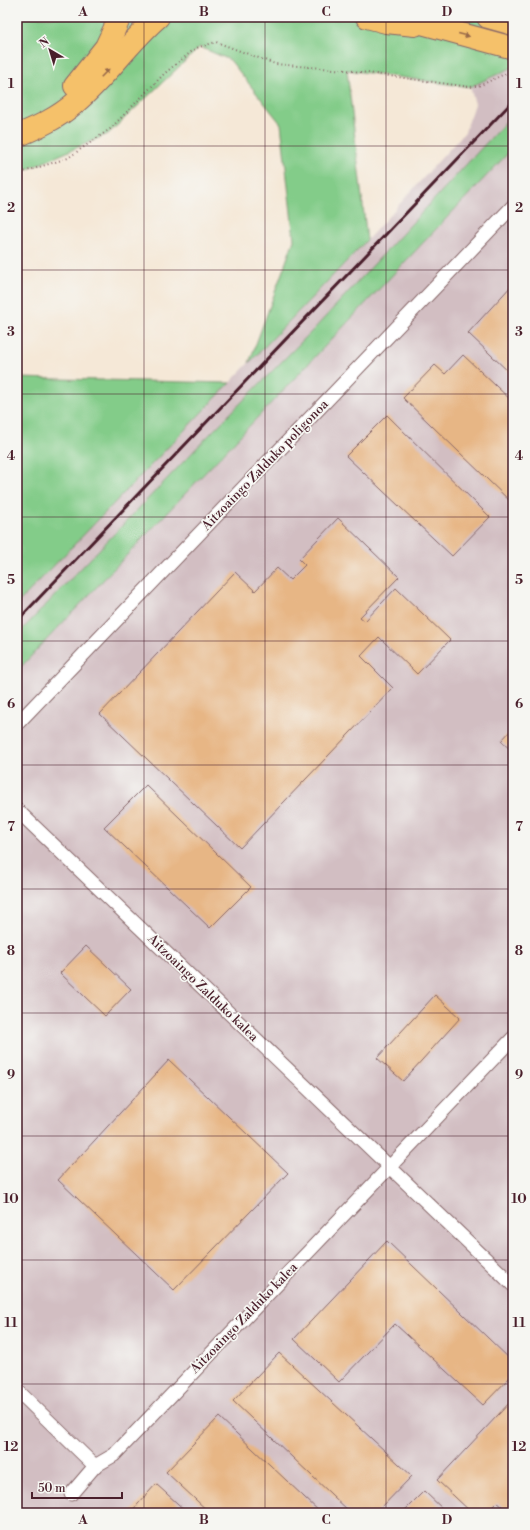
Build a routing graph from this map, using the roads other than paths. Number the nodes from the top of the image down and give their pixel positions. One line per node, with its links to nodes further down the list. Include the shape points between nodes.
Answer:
1 (120, 17): 9 (highway, via 106,47 75,86 49,108)
2 (158, 17): 10 (highway, one-way to 2, via 44,125 75,103)
3 (367, 17): 7 (highway, via 386,22)
4 (400, 17): 7 (highway)
5 (488, 17): 6 (highway)
6 (513, 24)
7 (431, 26): 8 (highway, one-way to 8)
8 (512, 48)
9 (17, 123)
10 (17, 136)
11 (513, 206): 12 (street, Aitzoaingo Zalduko poligonoa)
12 (17, 724)
13 (17, 810): 15 (street, Aitzoaingo Zalduko kalea)
14 (513, 1038): 15 (street, Aitzoaingo Zalduko kalea)
15 (390, 1166): 16 (street, Aitzoaingo Zalduko kalea); 18 (street, Aitzoaingo Zalduko kalea, via 114,1455)
16 (513, 1285)
17 (17, 1390): 18 (street)
18 (95, 1466): 19 (street, Aitzoaingo Zalduko kalea)
19 (70, 1494)

